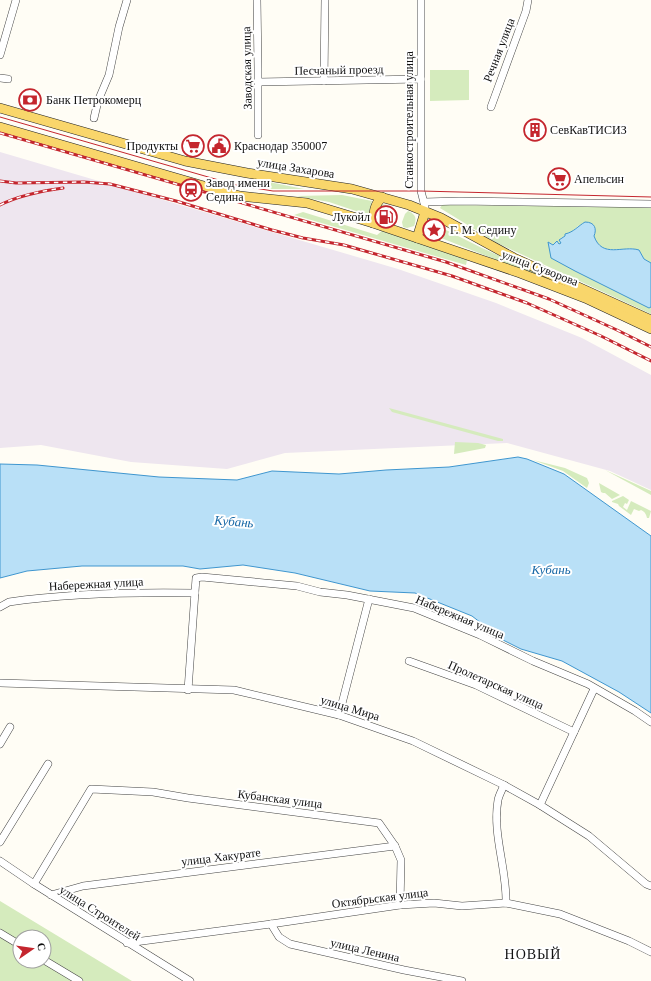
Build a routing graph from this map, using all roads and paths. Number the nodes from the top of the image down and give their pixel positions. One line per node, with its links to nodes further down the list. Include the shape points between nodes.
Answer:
1 (16, 0): 7 (street)
2 (127, 0): 15 (street, via 109,75)
3 (256, 0): 12 (street, Заводская улица)
4 (325, 0): 11 (street)
5 (421, 0): 10 (street, Станкостроительная улица)
6 (528, 0): 13 (street, Речная улица)
7 (0, 55)
8 (0, 78): 9 (street)
9 (8, 79)
10 (420, 79): 11 (street, Песчаный проезд); 20 (street, Станкостроительная улица, via 421,191)
11 (324, 81): 12 (street, Песчаный проезд)
12 (258, 82): 17 (street, Заводская улица)
13 (490, 106)
14 (0, 108): 18 (main road, улица Захарова, via 185,161 352,189)
15 (94, 118)
16 (0, 128): 21 (main road, via 240,196 307,203)
17 (258, 135)
18 (382, 197): 20 (main road, улица Захарова); 21 (main road, via 376,202)
19 (651, 204): 20 (street, улица Захарова, via 459,201)
20 (425, 207): 22 (main road, Станкостроительная улица); 23 (main road, улица Суворова, via 514,258)
21 (373, 223): 22 (main road)
22 (417, 238): 24 (main road, улица Суворова, via 585,298)
23 (651, 320)
24 (651, 329)
25 (195, 593): 26 (street, Набережная улица, via 196,578 202,577 296,586); 27 (street, Набережная улица, via 95,594 9,602); 31 (street)
26 (369, 600): 30 (street, Набережная улица, via 414,608 480,635); 32 (street)
27 (0, 607)
28 (409, 661): 35 (street, Пролетарская улица, via 476,685)
29 (0, 683): 31 (street, улица Мира)
30 (594, 688): 33 (street, Набережная улица); 35 (street)
31 (188, 690): 32 (street, улица Мира, via 234,690)
32 (338, 715): 38 (street, улица Мира, via 413,741)
33 (651, 722)
34 (10, 727): 36 (street)
35 (574, 732): 39 (street)
36 (0, 744)
37 (48, 764): 40 (street)
38 (504, 785): 39 (street, улица Мира); 46 (street, via 498,798 497,818)
39 (540, 805): 44 (street, улица Мира, via 589,836)
40 (0, 842)
41 (395, 846): 43 (street, Кубанская улица, via 379,823 153,792 91,789); 45 (street, улица Хакурате, via 84,886); 47 (street, Кубанская улица, via 401,860)
42 (0, 861): 43 (street, улица Строителей)
43 (34, 884): 45 (street, улица Строителей)
44 (651, 886)
45 (51, 894): 51 (street, улица Строителей)
46 (506, 904): 47 (street, Октябрьская улица); 52 (street, Октябрьская улица, via 560,914)
47 (400, 905): 48 (street, Октябрьская улица)
48 (271, 924): 51 (street, Октябрьская улица); 56 (street, улица Ленина, via 279,937 290,944)
49 (0, 933): 50 (street)
50 (12, 940)
51 (127, 943): 55 (street, улица Строителей)
52 (651, 952)
53 (52, 965): 54 (street)
54 (79, 981)
55 (190, 981)
56 (462, 981)

